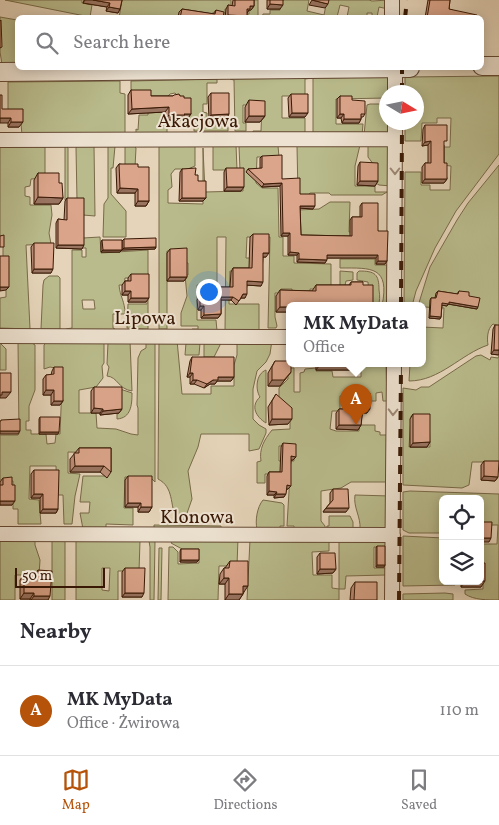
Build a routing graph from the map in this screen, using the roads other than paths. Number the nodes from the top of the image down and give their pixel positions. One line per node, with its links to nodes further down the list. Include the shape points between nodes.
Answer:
1 (392, 0): 2 (street)
2 (392, 15)
3 (484, 66): 4 (street)
4 (499, 66)
5 (198, 70): 7 (street)
6 (395, 70): 8 (street)
7 (0, 72)
8 (395, 85)
9 (395, 130): 10 (street)
10 (395, 139): 11 (street, Akacjowa); 12 (street, one-way to 12)
11 (0, 140)
12 (394, 302)
13 (0, 336): 14 (street, Lipowa)
14 (286, 337)
15 (394, 367): 17 (street, one-way to 17)
16 (0, 534): 17 (street, Klonowa)
17 (393, 535): 18 (street)
18 (392, 600)

